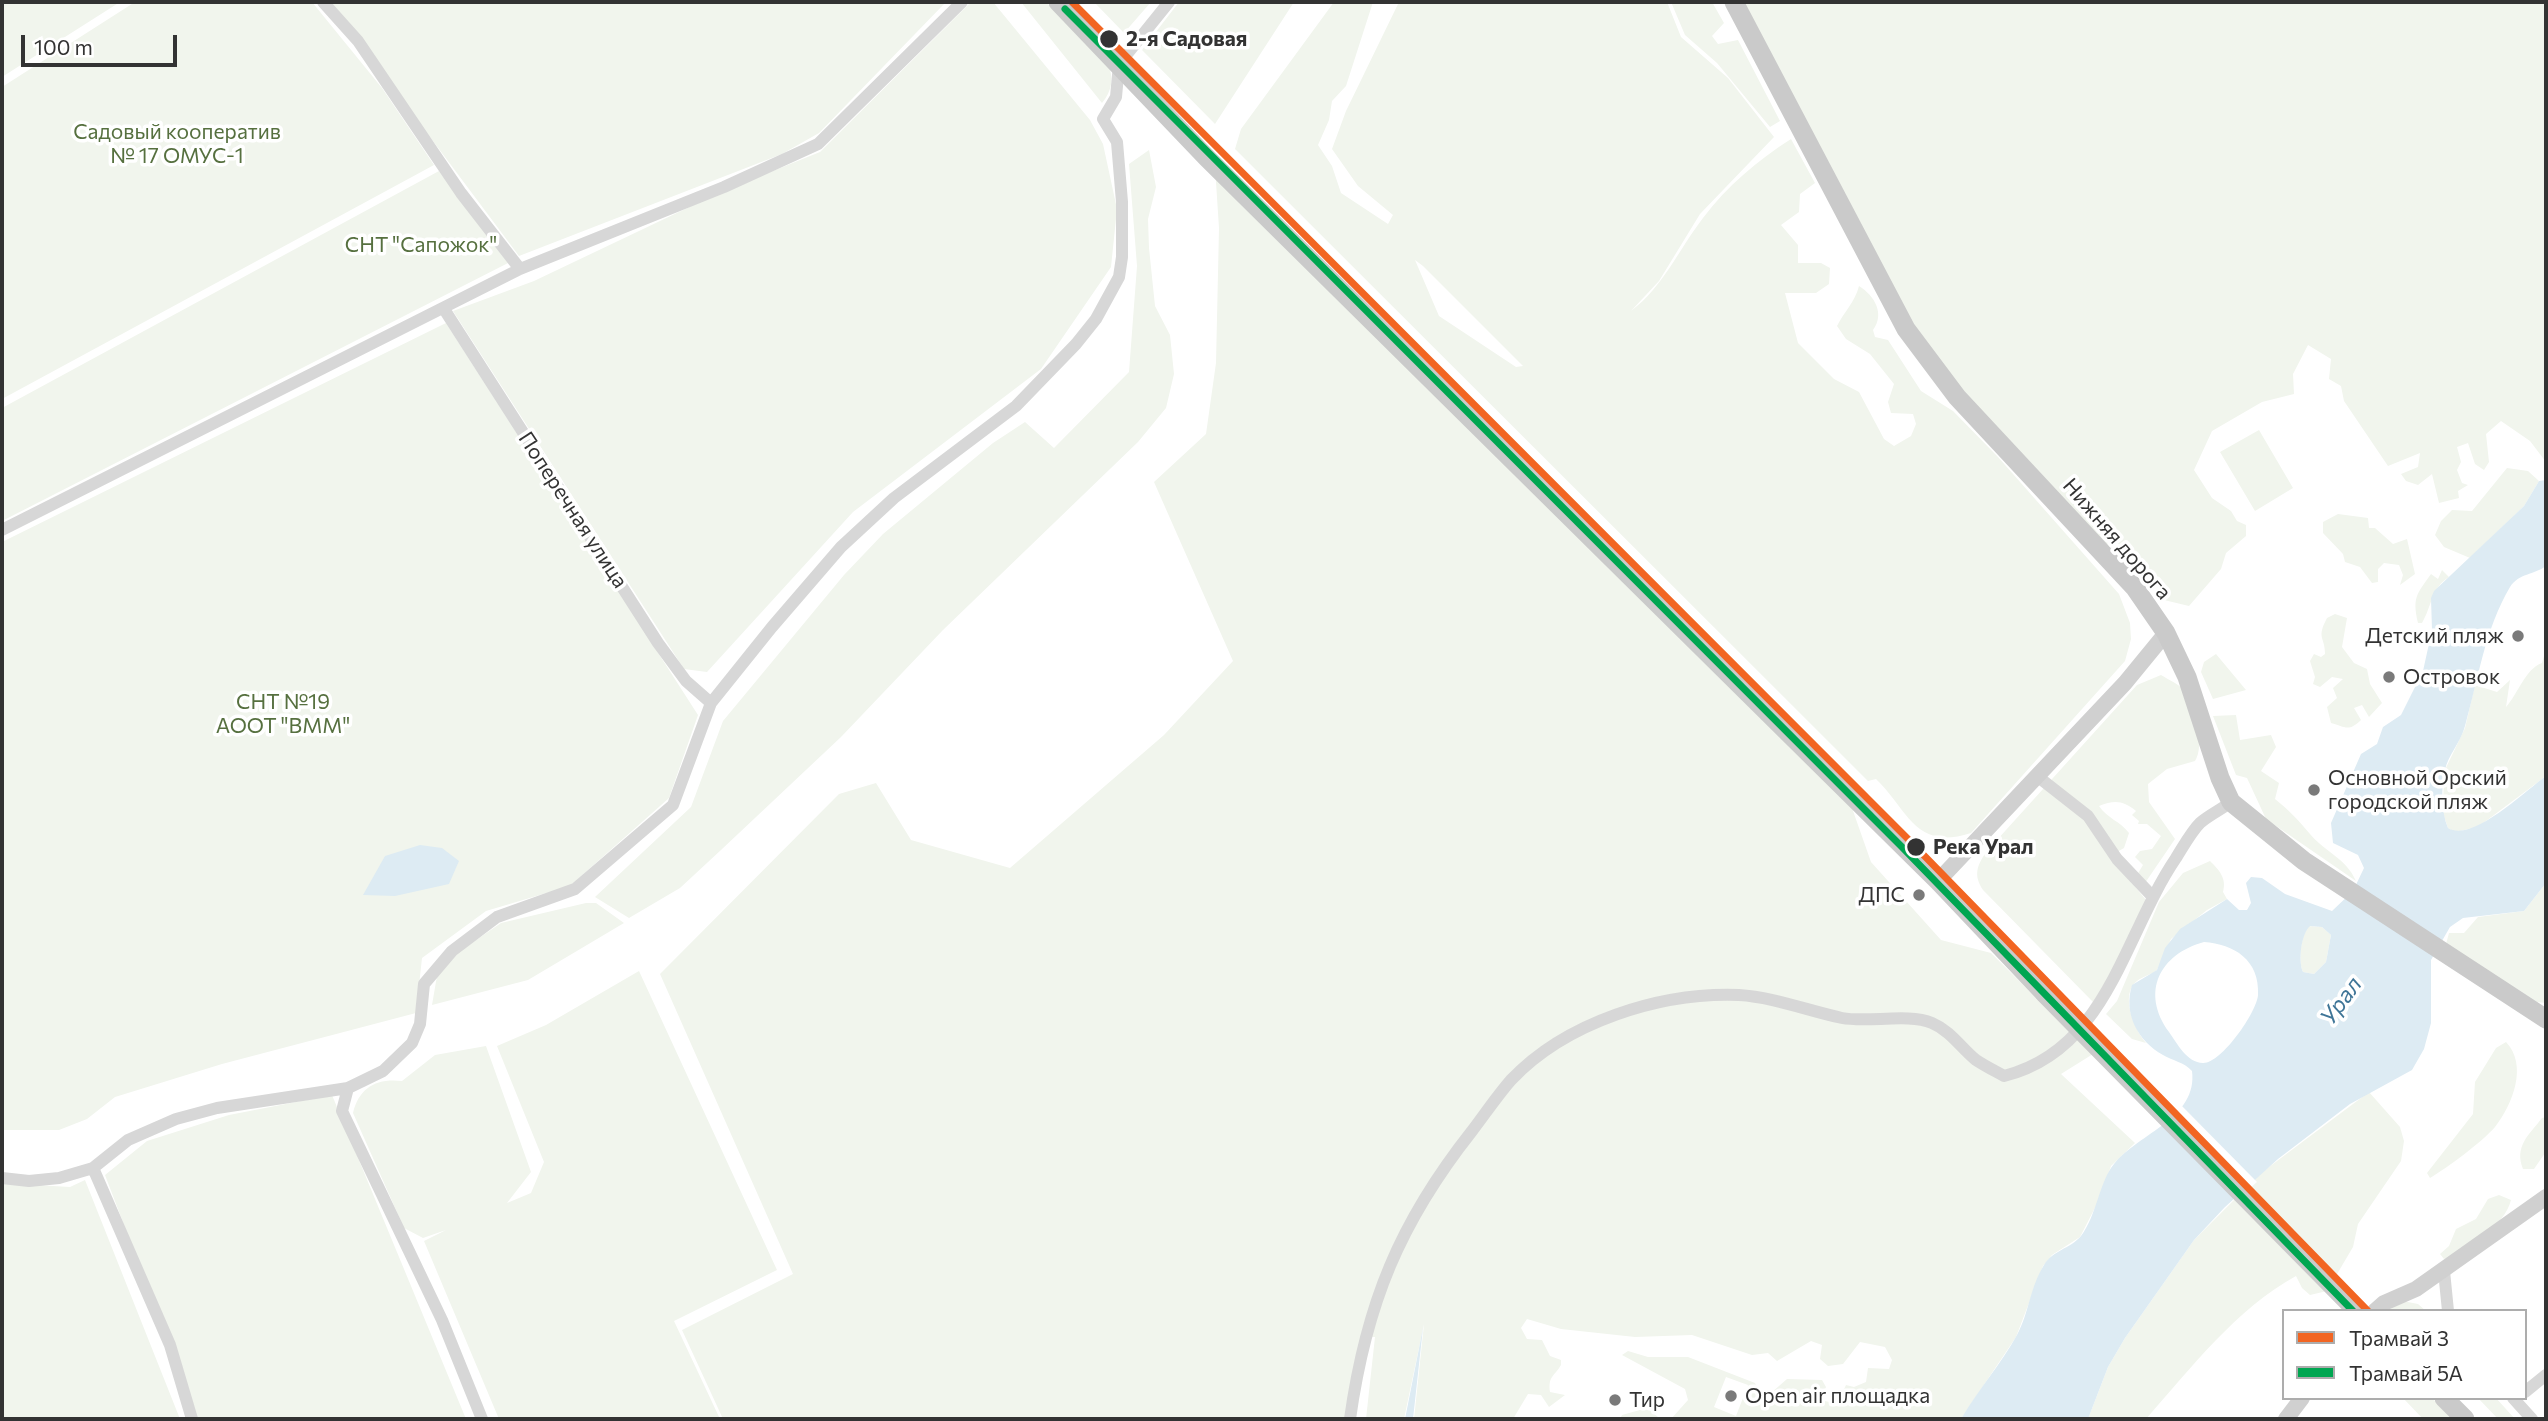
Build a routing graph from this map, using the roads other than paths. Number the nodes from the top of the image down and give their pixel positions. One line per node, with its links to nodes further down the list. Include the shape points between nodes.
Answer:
1 (323, 2): 7 (street, via 358,41 461,193)
2 (962, 2): 7 (street, via 818,144)
3 (1058, 2): 6 (main road)
4 (1169, 2): 6 (street)
5 (1734, 2): 10 (main road, Нижняя дорога, via 1906,329 1957,397 2135,588)
6 (1119, 64): 11 (street, via 1116,97 1103,119 1116,142 1122,257 1119,277 1096,319 1016,406 894,498 841,547); 14 (main road, via 1206,157)
7 (520, 269): 8 (street)
8 (444, 309): 9 (street); 11 (street, Поперечная улица, via 658,643 686,681)
9 (2, 530)
10 (2166, 633): 12 (main road); 13 (main road, Нижняя дорога, via 2187,677)
11 (712, 703): 17 (street, via 673,804 575,889 497,917 452,951 424,984 420,1024 412,1043 383,1071)
12 (2037, 776): 14 (main road); 15 (street, via 2088,816 2117,859)
13 (2231, 802): 15 (street, via 2200,823); 16 (main road, Нижняя дорога, via 2304,861)
14 (1938, 881): 22 (main road, bridge)
15 (2152, 897): 32 (street, via 2090,1021 2049,1059 2004,1076 1929,1021 1846,1019 1741,995 1637,1009 1560,1041 1511,1080 1442,1168 1407,1225 1362,1351)
16 (2546, 1019)
17 (348, 1088): 18 (street, via 217,1108 176,1119 128,1140); 31 (street, via 342,1111 442,1320)
18 (93, 1168): 19 (street, via 59,1178); 30 (street, via 170,1345)
19 (2, 1178)
20 (2546, 1197): 21 (main road)
21 (2444, 1271): 23 (main road); 24 (street)
22 (2355, 1309)
23 (2377, 1309)
24 (2448, 1309)
25 (2546, 1375): 26 (street)
26 (2527, 1390)
27 (2300, 1400): 33 (main road)
28 (2446, 1400): 34 (main road)
29 (2516, 1400): 35 (street)
30 (192, 1419)
31 (482, 1419)
32 (1350, 1419)
33 (2286, 1419)
34 (2465, 1419)
35 (2532, 1419)

